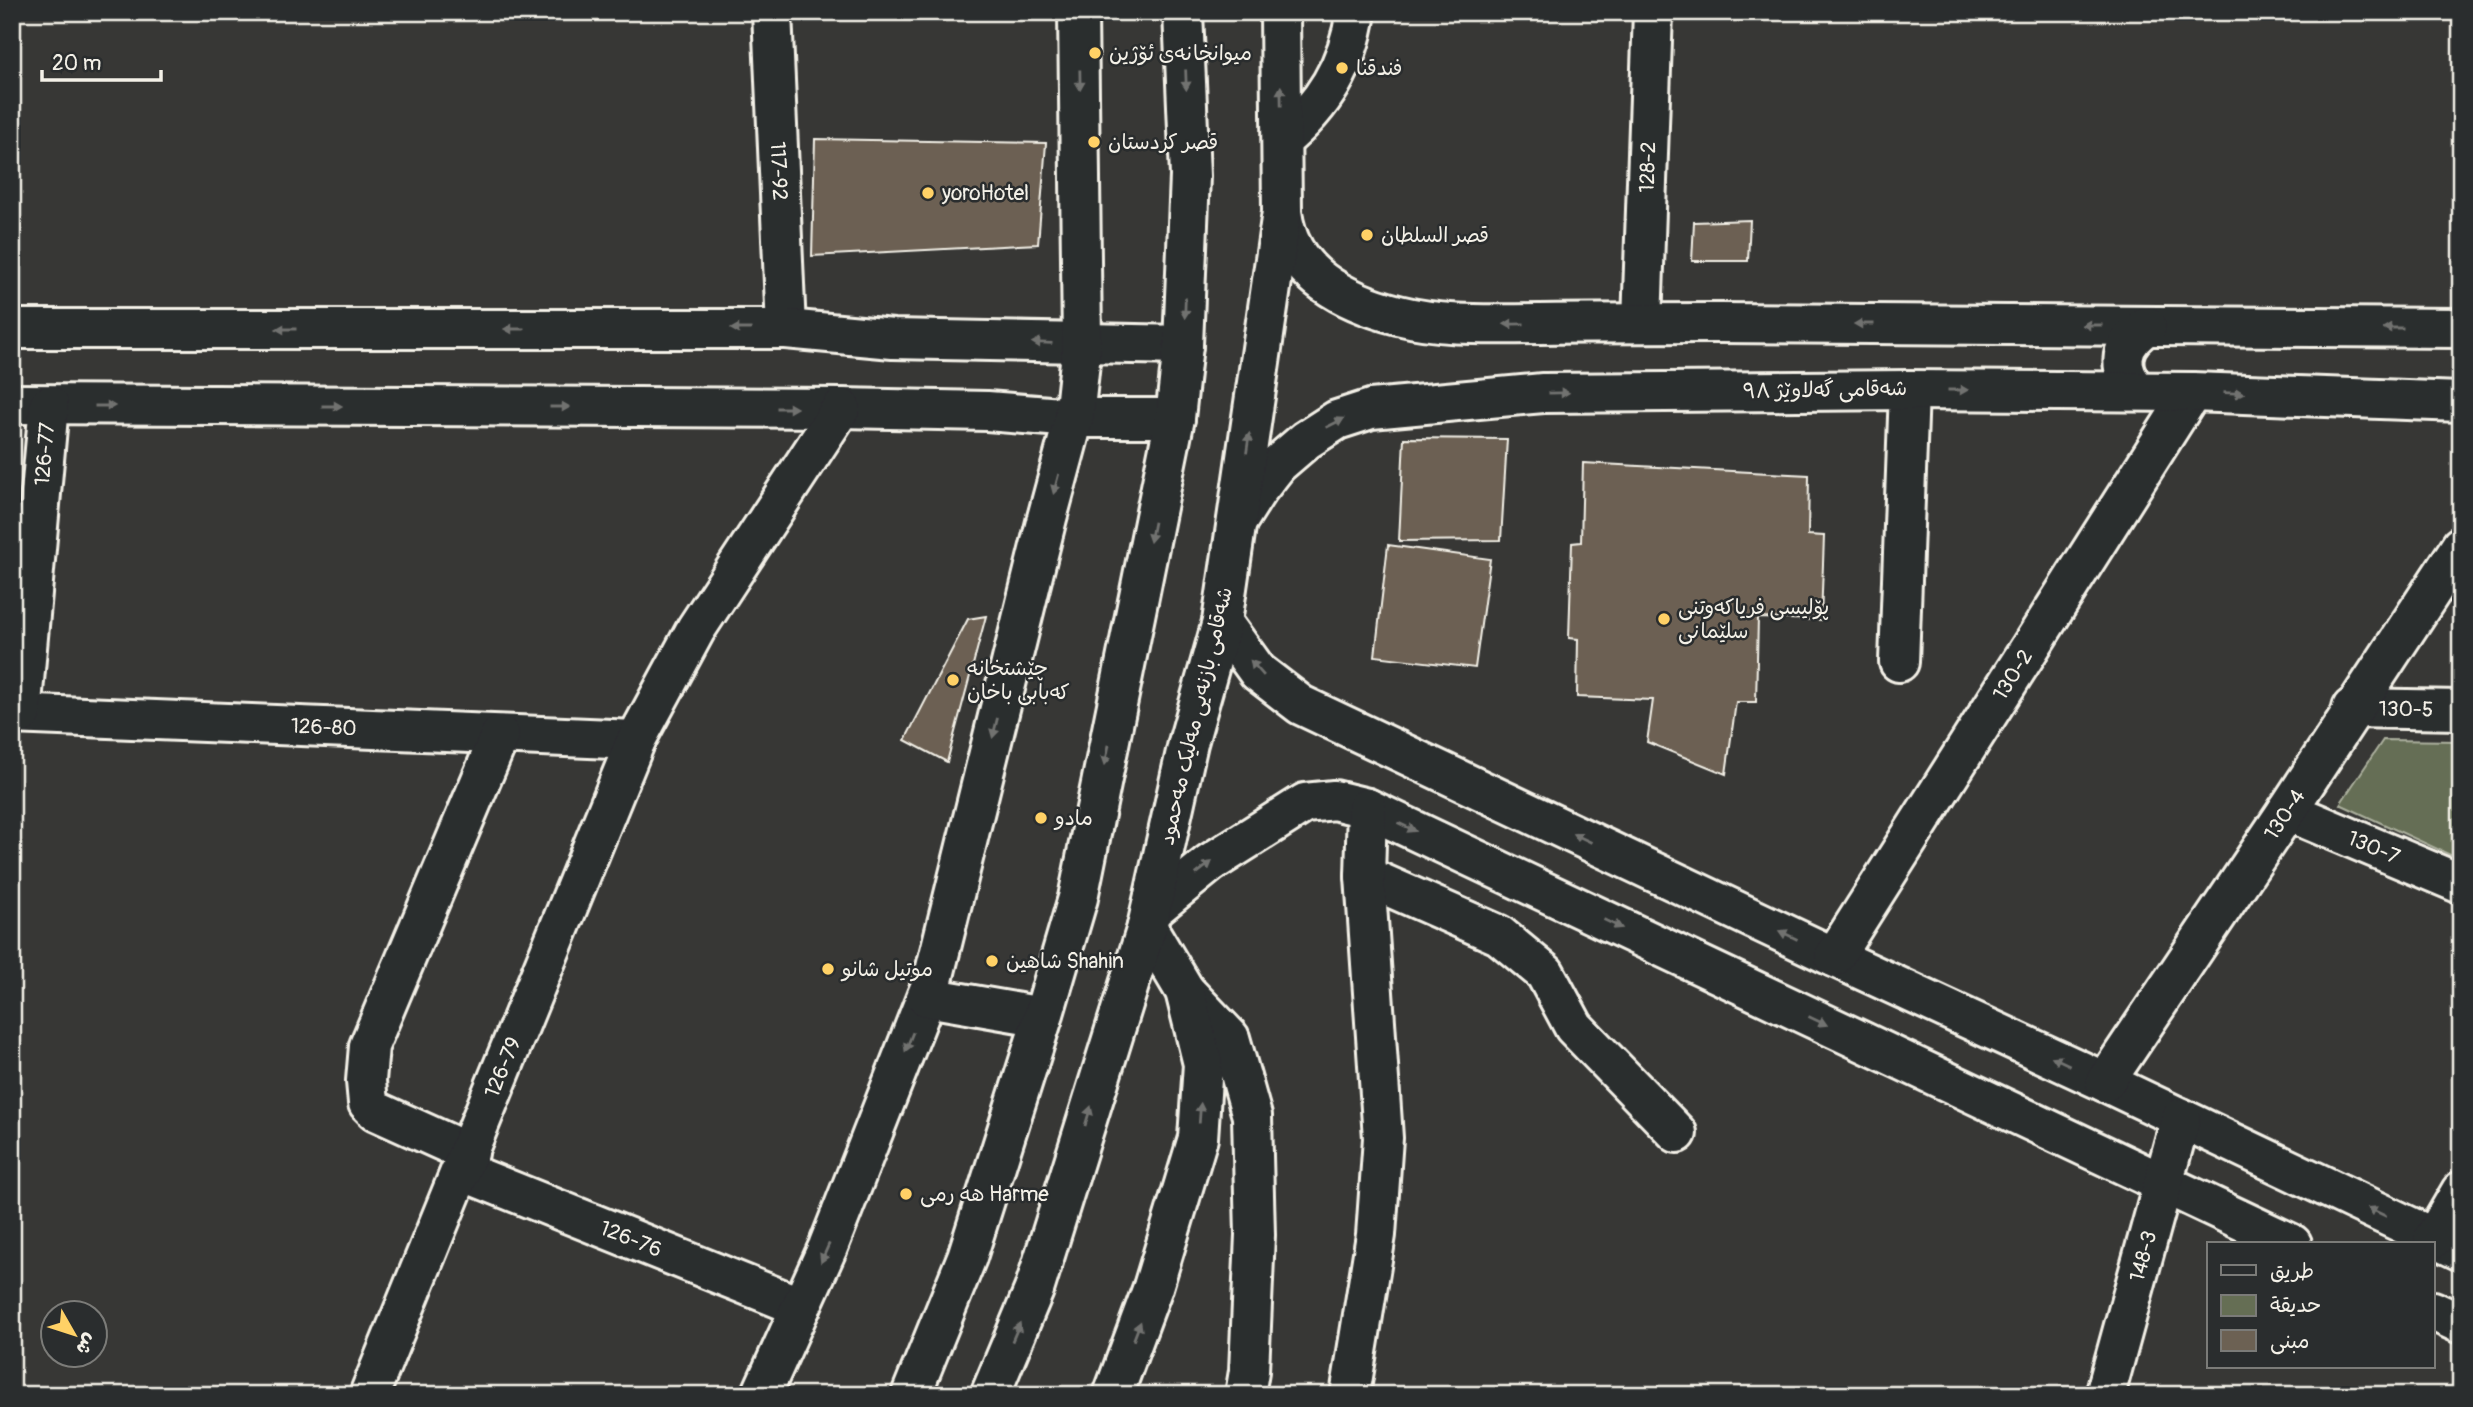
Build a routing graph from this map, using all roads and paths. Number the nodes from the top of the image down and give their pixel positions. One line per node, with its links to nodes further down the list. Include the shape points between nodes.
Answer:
1 (772, 12): 13 (main road, 117-92)
2 (1078, 12): 14 (main road, one-way to 14)
3 (1183, 12): 15 (main road, one-way to 15, via 1190,176)
4 (1280, 12): 7 (main road, شەقامی بازنەیی مەلیک مەحمود, one-way to 4)
5 (1356, 12): 7 (main road, via 1344,62 1333,84 1302,124)
6 (1653, 12): 9 (main road, 128-2)
7 (1282, 140): 8 (main road, شەقامی بازنەیی مەلیک مەحمود)
8 (1282, 212): 9 (main road, one-way to 8, via 1456,324 1378,310 1311,273 1284,231); 24 (main road, شەقامی بازنەیی مەلیک مەحمود, one-way to 8)
9 (1642, 323): 10 (main road, one-way to 9)
10 (2147, 326): 11 (main road, one-way to 10); 17 (main road, via 2127,343 2124,356 2124,370)
11 (2461, 328)
12 (12, 329): 13 (main road, one-way to 12)
13 (786, 329): 14 (main road, one-way to 13, via 894,339)
14 (1082, 343): 15 (main road); 22 (main road)
15 (1184, 345): 23 (main road)
16 (1909, 390): 17 (main road, شەقامی گەلاوێژ ٩٨, one-way to 17); 24 (main road, شەقامی گەلاوێژ ٩٨, one-way to 16, via 1278,464 1306,440 1338,420 1371,409 1543,393); 28 (main road)
17 (2138, 391): 18 (main road, شەقامی گەلاوێژ ٩٨)
18 (2192, 392): 19 (main road, شەقامی گەلاوێژ ٩٨, one-way to 19); 39 (main road, 130-2)
19 (2461, 402)
20 (31, 405): 21 (main road, one-way to 21); 26 (main road, 126-77)
21 (841, 408): 22 (main road); 33 (main road, 126-79, via 696,629)
22 (1074, 418): 23 (main road); 41 (main road, one-way to 41)
23 (1175, 418): 42 (main road, one-way to 42, via 1079,898)
24 (1237, 522): 27 (main road, شەقامی بازنەیی مەلیک مەحمود)
25 (2461, 546): 29 (main road, 130-4)
26 (21, 622): 31 (main road, 126-77)
27 (1223, 622): 38 (main road, شەقامی بازنەیی مەلیک مەحمود, via 1188,743); 39 (main road, one-way to 27, via 1301,705 1258,672)
28 (1899, 662)
29 (2352, 708): 30 (main road, 130-5); 35 (main road, 130-4)
30 (2461, 710)
31 (17, 714): 32 (main road, 126-80)
32 (500, 735): 33 (main road, 126-80); 46 (main road, 126-76, via 369,1046 366,1065 368,1103 376,1111)
33 (636, 740): 46 (main road, 126-79)
34 (1367, 808): 36 (main road); 38 (main road, one-way to 34, via 1210,863 1305,803 1334,800); 47 (main road, one-way to 47)
35 (2287, 811): 37 (main road, 130-7); 43 (main road, 130-4)
36 (1365, 876): 45 (main road, via 1499,935 1545,973 1574,1027); 60 (main road, via 1382,1138 1376,1235)
37 (2461, 884)
38 (1149, 919): 40 (main road); 57 (main road, شەقامی بازنەیی مەلیک مەحمود, one-way to 38, via 1034,1290)
39 (1834, 957): 43 (main road, one-way to 39)
40 (1185, 991): 58 (main road, one-way to 40, via 1153,1287 1198,1138 1203,1064); 59 (main road, via 1230,1038 1252,1116 1255,1235)
41 (927, 997): 42 (main road); 51 (main road, one-way to 51)
42 (1044, 1017): 56 (main road, via 967,1257)
43 (2105, 1082): 44 (main road)
44 (2181, 1118): 47 (main road, 148-3); 50 (main road, one-way to 44)
45 (1677, 1133)
46 (465, 1162): 51 (main road, 126-76); 54 (main road, 126-79)
47 (2162, 1183): 49 (main road); 61 (main road, 148-3)
48 (2461, 1191): 50 (main road)
49 (2288, 1242)
50 (2447, 1245)
51 (801, 1307): 55 (main road)
52 (2434, 1311): 53 (main road)
53 (2461, 1324)
54 (369, 1395)
55 (761, 1395)
56 (911, 1395)
57 (990, 1395)
58 (1113, 1395)
59 (1245, 1395)
60 (1350, 1395)
61 (2105, 1395)

